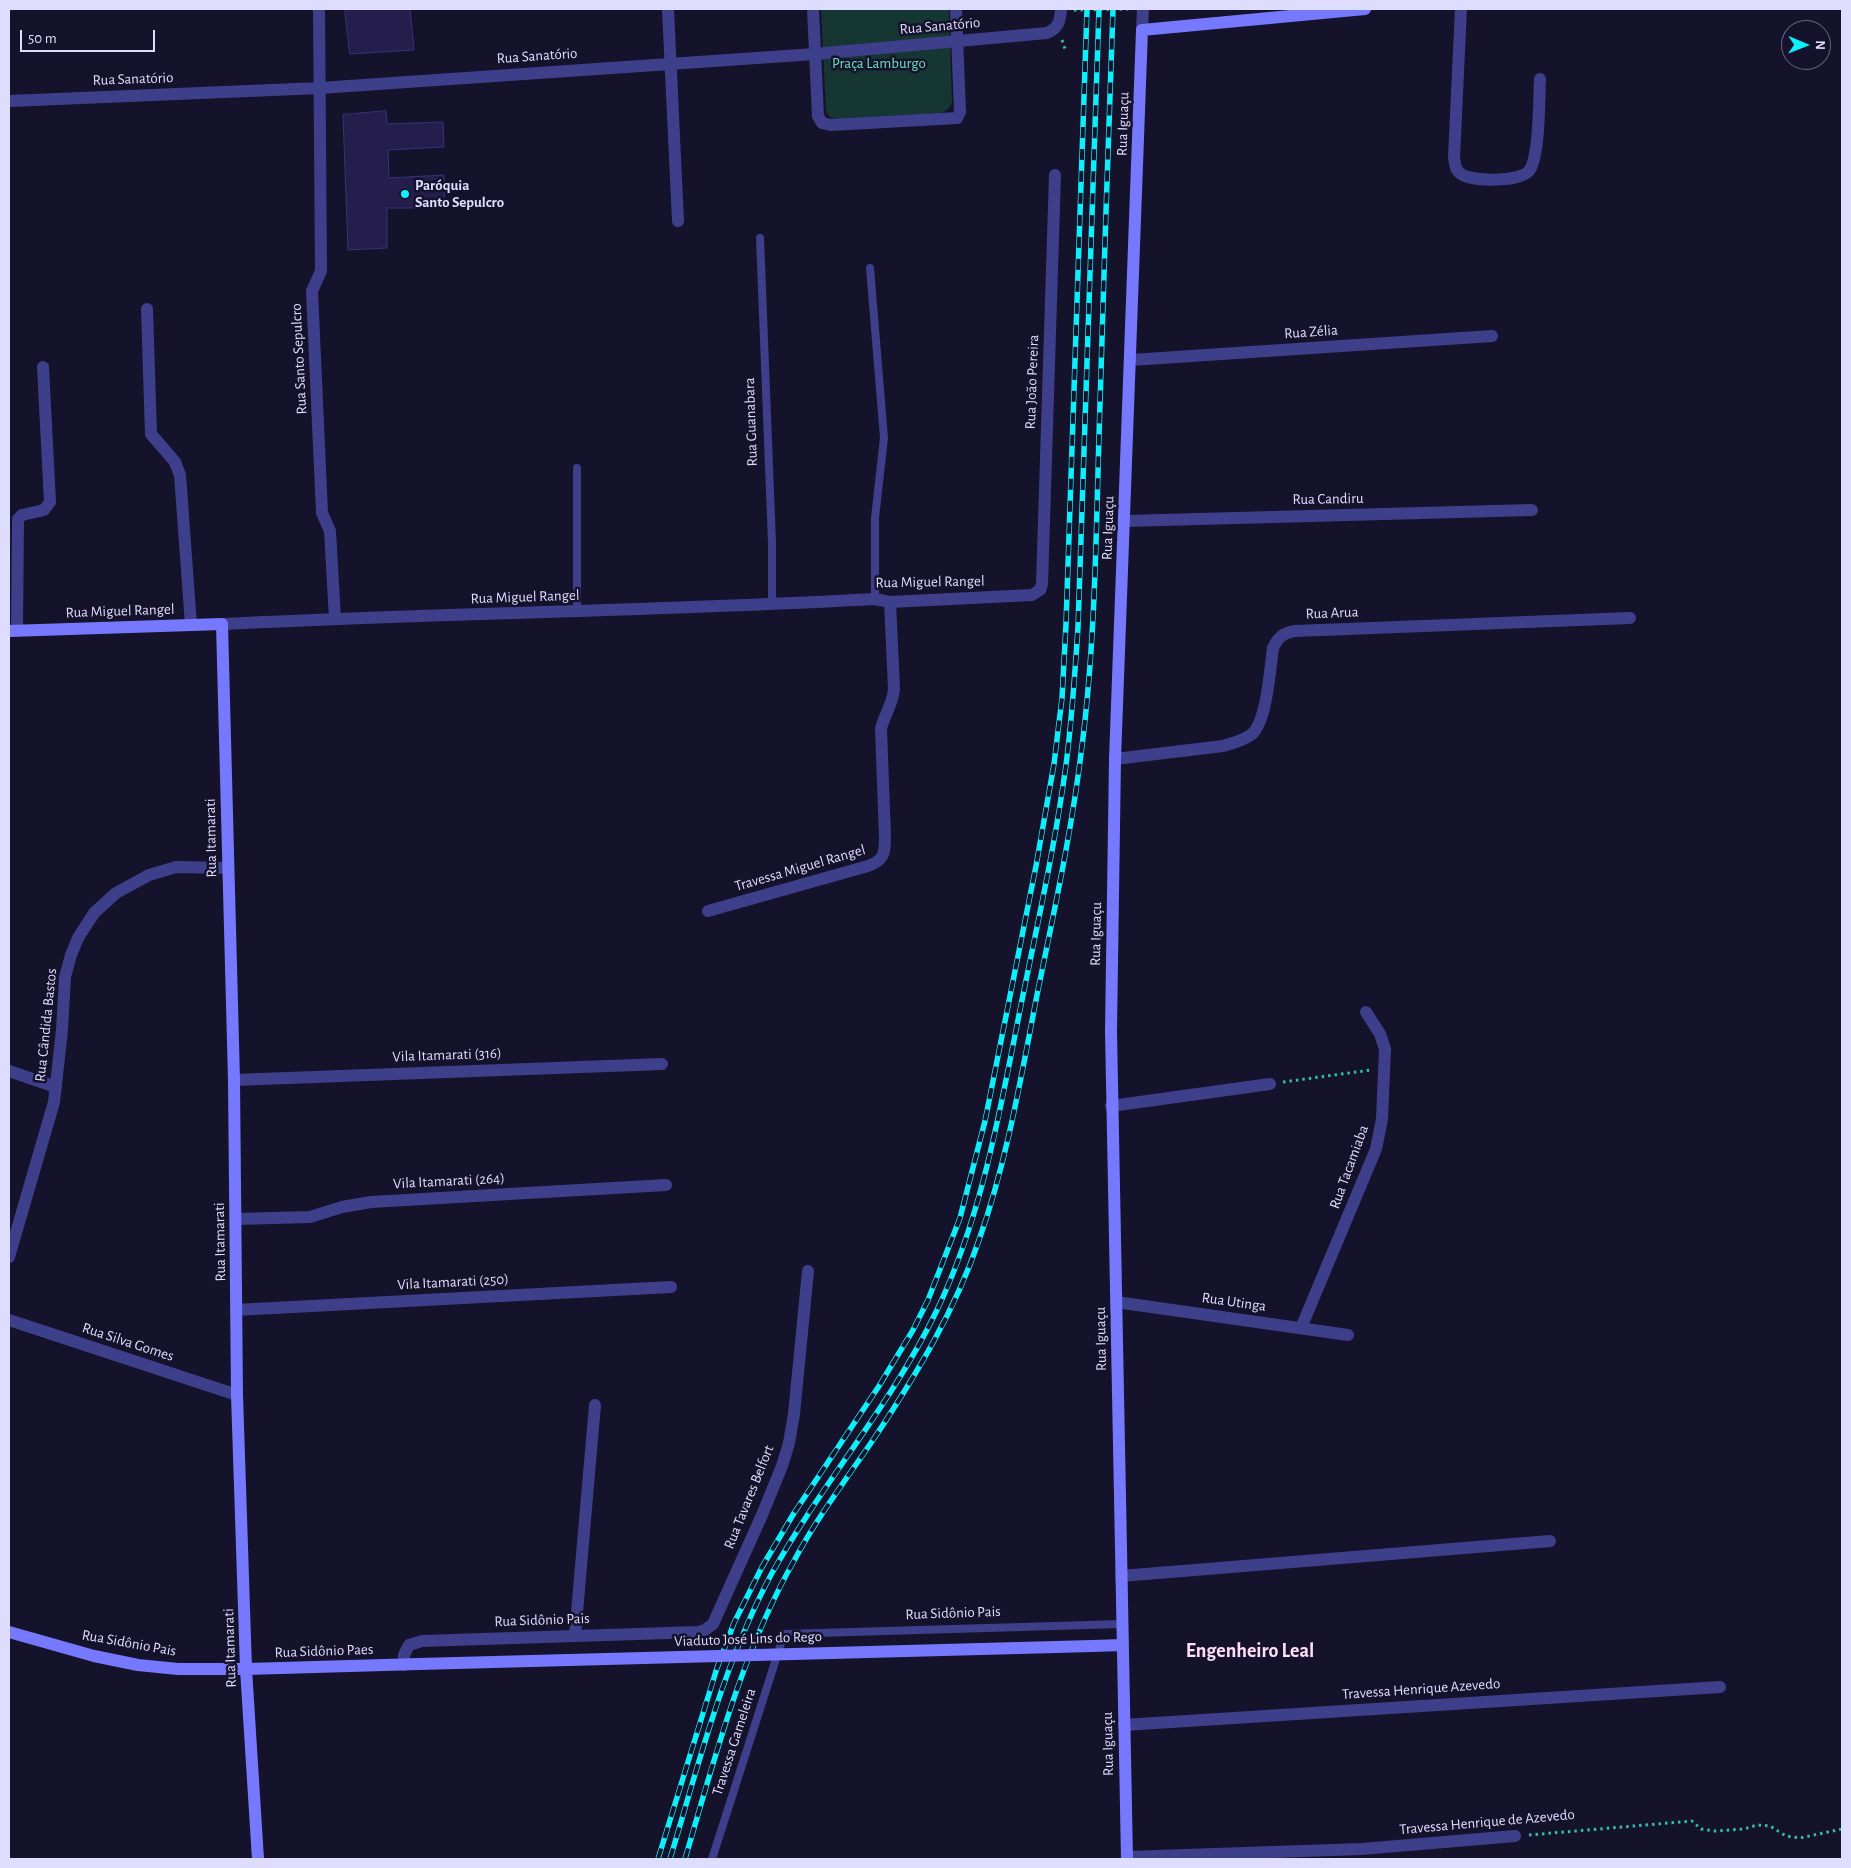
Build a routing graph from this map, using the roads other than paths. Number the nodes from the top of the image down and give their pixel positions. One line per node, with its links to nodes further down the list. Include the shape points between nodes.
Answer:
1 (319, 9): 14 (street, Rua Santo Sepulcro)
2 (668, 9): 12 (street)
3 (813, 9): 11 (street)
4 (956, 9): 10 (street)
5 (1143, 9): 9 (street, Rua Iguaçu)
6 (1365, 9): 9 (main road)
7 (1461, 9): 13 (street, via 1454,157 1460,173 1477,180 1512,178 1529,170 1538,133)
8 (1061, 13): 10 (street, Rua Sanatório, via 1054,30 1047,33)
9 (1142, 30): 22 (main road, Rua Iguaçu)
10 (958, 41): 11 (street, Rua Sanatório); 11 (street, via 960,112 957,118 951,119 822,123 818,116)
11 (815, 54): 12 (street, Rua Sanatório)
12 (671, 64): 14 (street, Rua Sanatório); 17 (street)
13 (1540, 79)
14 (320, 88): 15 (street, Rua Sanatório); 33 (street, Rua Santo Sepulcro, via 322,271 312,292 322,512 330,531)
15 (9, 101)
16 (1055, 175): 27 (street, Rua João Pereira)
17 (678, 221)
18 (760, 238): 30 (lane, Rua Guanabara)
19 (870, 268): 28 (lane, via 884,438 875,518)
20 (147, 309): 35 (street, via 151,434 175,462 180,475)
21 (1492, 336): 22 (street, Rua Zélia)
22 (1131, 360): 26 (main road, Rua Iguaçu)
23 (43, 367): 36 (street, via 50,502 44,510 22,515 18,520)
24 (577, 468): 31 (lane)
25 (1532, 510): 26 (street, Rua Candiru)
26 (1124, 521): 37 (main road, Rua Iguaçu)
27 (1040, 590): 29 (street, Rua Miguel Rangel, via 1032,595)
28 (875, 599): 29 (street, Rua Miguel Rangel); 30 (street, Rua Miguel Rangel)
29 (890, 602): 39 (street, Travessa Miguel Rangel, via 894,689 881,729 886,837 882,856 878,862 868,866)
30 (772, 605): 31 (street, Rua Miguel Rangel)
31 (577, 611): 33 (street, Rua Miguel Rangel)
32 (1630, 618): 37 (street, Rua Arua, via 1286,633 1277,639 1273,648 1263,713 1252,734 1223,746)
33 (335, 619): 34 (street, Rua Miguel Rangel)
34 (222, 624): 35 (main road, Rua Miguel Rangel); 38 (main road, Rua Itamarati)
35 (191, 625): 36 (main road, Rua Miguel Rangel)
36 (13, 631)
37 (1115, 760): 46 (main road, Rua Iguaçu)
38 (228, 868): 43 (main road, Rua Itamarati); 45 (street, Rua Cândida Bastos, via 176,867 149,875 116,894 94,913 70,955 65,977)
39 (708, 911)
40 (1366, 1012): 55 (street, Rua Tacamiaba, via 1385,1049 1382,1119 1376,1149)
41 (662, 1064): 43 (street, Vila Itamarati (316))
42 (9, 1071): 45 (street)
43 (234, 1080): 48 (main road, Rua Itamarati)
44 (1270, 1084): 46 (street)
45 (56, 1087): 49 (street, Rua Cândida Bastos)
46 (1111, 1106): 52 (main road, Rua Iguaçu)
47 (666, 1185): 48 (street, Vila Itamarati (264), via 371,1202 310,1217)
48 (236, 1219): 53 (main road, Rua Itamarati)
49 (9, 1257)
50 (808, 1271): 63 (street, Rua Tavares Belfort, via 794,1414 782,1466 713,1624)
51 (671, 1287): 53 (street, Vila Itamarati (250))
52 (1116, 1302): 55 (street, Rua Utinga); 60 (main road, Rua Iguaçu)
53 (236, 1310): 57 (main road, Rua Itamarati)
54 (9, 1320): 57 (street, Rua Silva Gomes)
55 (1301, 1328): 56 (street, Rua Utinga)
56 (1348, 1335)
57 (237, 1395): 68 (main road, Rua Itamarati)
58 (596, 1405): 65 (street)
59 (1550, 1541): 60 (street)
60 (1121, 1576): 61 (main road, Rua Iguaçu)
61 (1122, 1624): 64 (lane, Rua Sidônio Pais); 66 (main road, Rua Iguaçu)
62 (9, 1632): 68 (main road, Rua Sidônio Pais, via 138,1665 178,1669)
63 (698, 1632): 65 (street, Rua Sidônio Pais)
64 (784, 1634): 74 (lane, Travessa Gameleira)
65 (575, 1635): 67 (street, Rua Sidônio Pais, via 418,1641 407,1648)
66 (1122, 1645): 67 (main road, Viaduto José Lins do Rego, bridge); 70 (main road, Rua Iguaçu)
67 (404, 1665): 68 (main road, Rua Sidônio Paes)
68 (246, 1669): 73 (main road, Rua Itamarati)
69 (1720, 1687): 70 (street, Travessa Henrique Azevedo)
70 (1124, 1725): 72 (main road, Rua Iguaçu)
71 (1515, 1836): 72 (street, Travessa Henrique de Azevedo, via 1362,1849)
72 (1127, 1858)
73 (258, 1859)
74 (712, 1859)

